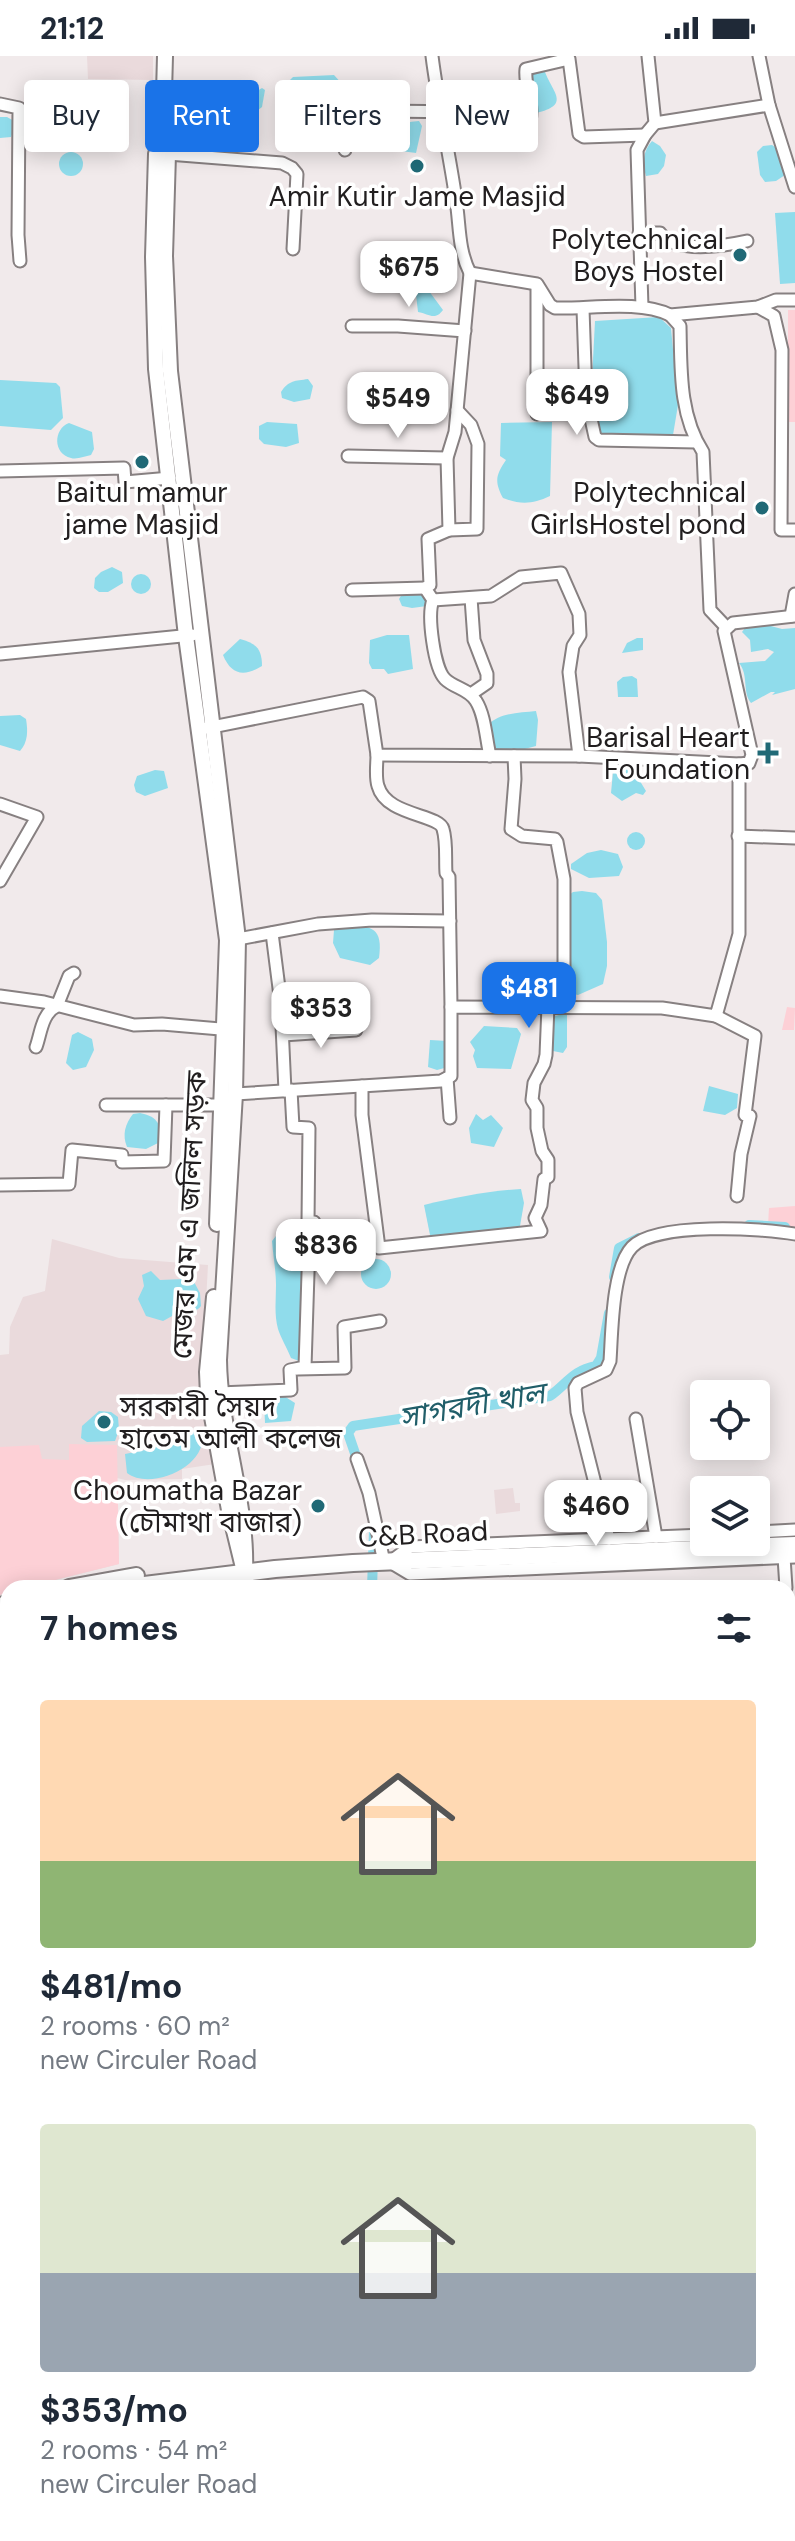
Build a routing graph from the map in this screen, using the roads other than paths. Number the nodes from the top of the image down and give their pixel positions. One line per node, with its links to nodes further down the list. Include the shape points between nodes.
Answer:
1 (165, 56): 6 (main road, মেজর এম এ জলিল সড়ক)
2 (432, 56): 7 (street)
3 (648, 56): 11 (street)
4 (759, 56): 10 (street)
5 (569, 58): 8 (street, via 526,69); 12 (street, via 579,134)
6 (164, 80)
7 (435, 80)
8 (525, 80)
9 (0, 104): 21 (street, via 19,108)
10 (769, 105): 11 (street); 16 (street)
11 (655, 123): 12 (street)
12 (645, 135): 17 (street, via 637,150)
13 (157, 152): 20 (main road, মেজর এম এ জলিল সড়ক)
14 (447, 152): 22 (street, via 461,255)
15 (168, 154): 19 (street, via 282,163 294,170); 20 (main road, মেজর এম এ জলিল সড়ক)
16 (795, 187)
17 (639, 233): 18 (street, via 660,233 669,241 707,247); 25 (street)
18 (747, 241)
19 (293, 249)
20 (159, 257): 37 (main road, মেজর এম এ জলিল সড়ক, via 156,369); 47 (main road, মেজর এম এ জলিল সড়ক, via 185,476)
21 (20, 261)
22 (470, 273): 23 (street); 30 (street)
23 (537, 284): 27 (street, via 553,308); 32 (street)
24 (795, 300): 26 (street)
25 (642, 307): 27 (street); 28 (street)
26 (758, 307): 28 (street); 39 (street, via 774,316 782,350 781,530)
27 (583, 309): 33 (street, via 586,396 595,437)
28 (670, 315): 33 (street, via 680,326 685,409)
29 (352, 326): 30 (street)
30 (465, 331): 31 (street)
31 (457, 410): 35 (street); 38 (street, via 471,425 478,444 477,529)
32 (537, 414)
33 (696, 442): 46 (street, via 703,452 710,610)
34 (348, 456): 35 (street)
35 (447, 458): 38 (street)
36 (0, 471): 37 (street, via 124,468 125,482)
37 (170, 478): 47 (main road, মেজর এম এ জলিল সড়ক)
38 (449, 530): 40 (street, via 428,539 430,585)
39 (795, 530)
40 (425, 588): 41 (street); 44 (street)
41 (352, 590)
42 (795, 594): 45 (street)
43 (471, 598): 44 (street); 49 (street, via 477,653 487,674 487,683); 54 (street, via 491,596 521,577 561,573 579,614 580,635 569,672)
44 (433, 600): 49 (street, via 431,626 439,670)
45 (793, 616): 46 (street)
46 (727, 628): 55 (street, via 725,641 752,755 749,763)
47 (193, 635): 48 (street); 50 (main road, মেজর এম এ জলিল সড়ক)
48 (0, 654)
49 (471, 694): 52 (street)
50 (207, 728): 51 (street, via 363,697 369,701); 62 (main road, মেজর এম এ জলিল সড়ক); 70 (main road, মেজর এম এ জলিল সড়ক)
51 (377, 755): 52 (street); 60 (street, via 378,787 386,800 443,827)
52 (490, 756): 53 (street)
53 (514, 756): 54 (street); 68 (street, via 511,829 557,842 564,879)
54 (579, 756): 55 (street)
55 (739, 764): 57 (street)
56 (0, 804): 59 (street, via 37,817)
57 (738, 836): 58 (street); 69 (street, via 739,934)
58 (795, 838)
59 (0, 881)
60 (450, 921): 61 (street, via 372,920); 67 (street)
61 (272, 933): 62 (street); 72 (street)
62 (238, 939): 70 (main road, মেজর এম এ জলিল সড়ক)
63 (74, 973): 65 (street)
64 (0, 996): 65 (street)
65 (57, 1006): 70 (street, via 134,1025); 73 (street, via 45,1019)
66 (548, 1006): 67 (street); 68 (street); 75 (street, via 546,1055 532,1100 548,1162 535,1218 541,1231 379,1248)
67 (451, 1007): 74 (street)
68 (564, 1007): 69 (street, via 662,1008)
69 (716, 1016): 83 (street, via 755,1036)
70 (230, 1030): 77 (main road, মেজর এম এ জলিল সড়ক); 80 (main road, মেজর এম এ জলিল সড়ক)
71 (356, 1030): 72 (street)
72 (283, 1035): 76 (street)
73 (36, 1047)
74 (447, 1078): 75 (street); 81 (street)
75 (362, 1086): 76 (street)
76 (288, 1091): 77 (street); 86 (street, via 293,1127 309,1128 308,1222 314,1222 305,1367)
77 (235, 1094): 87 (main road, মেজর এম এ জলিল সড়ক)
78 (106, 1105): 79 (street)
79 (166, 1105): 80 (street); 82 (street, via 164,1161 122,1162 122,1155 72,1150 69,1184)
80 (221, 1105): 98 (main road, মেজর এম এ জলিল সড়ক, via 207,1372)
81 (450, 1118)
82 (0, 1185)
83 (737, 1196)
84 (795, 1234): 94 (street, via 696,1230 648,1236 632,1247 618,1283 610,1361 606,1370 575,1388)
85 (380, 1321): 86 (street, via 344,1327 345,1368)
86 (290, 1370): 87 (street, via 291,1390)
87 (219, 1393): 98 (main road, মেজর এম এ জলিল সড়ক, via 246,1544)
88 (636, 1419): 93 (street)
89 (357, 1459): 96 (street)
90 (795, 1530): 91 (street)
91 (770, 1531)
92 (690, 1536): 93 (street)
93 (656, 1537): 94 (street)
94 (609, 1539): 96 (street, via 410,1547)
95 (791, 1553): 96 (highway, C&B Road); 99 (street)
96 (384, 1562): 98 (highway, C&B Road)
97 (109, 1580): 98 (highway, C&B Road)
98 (246, 1580)
99 (787, 1580)

